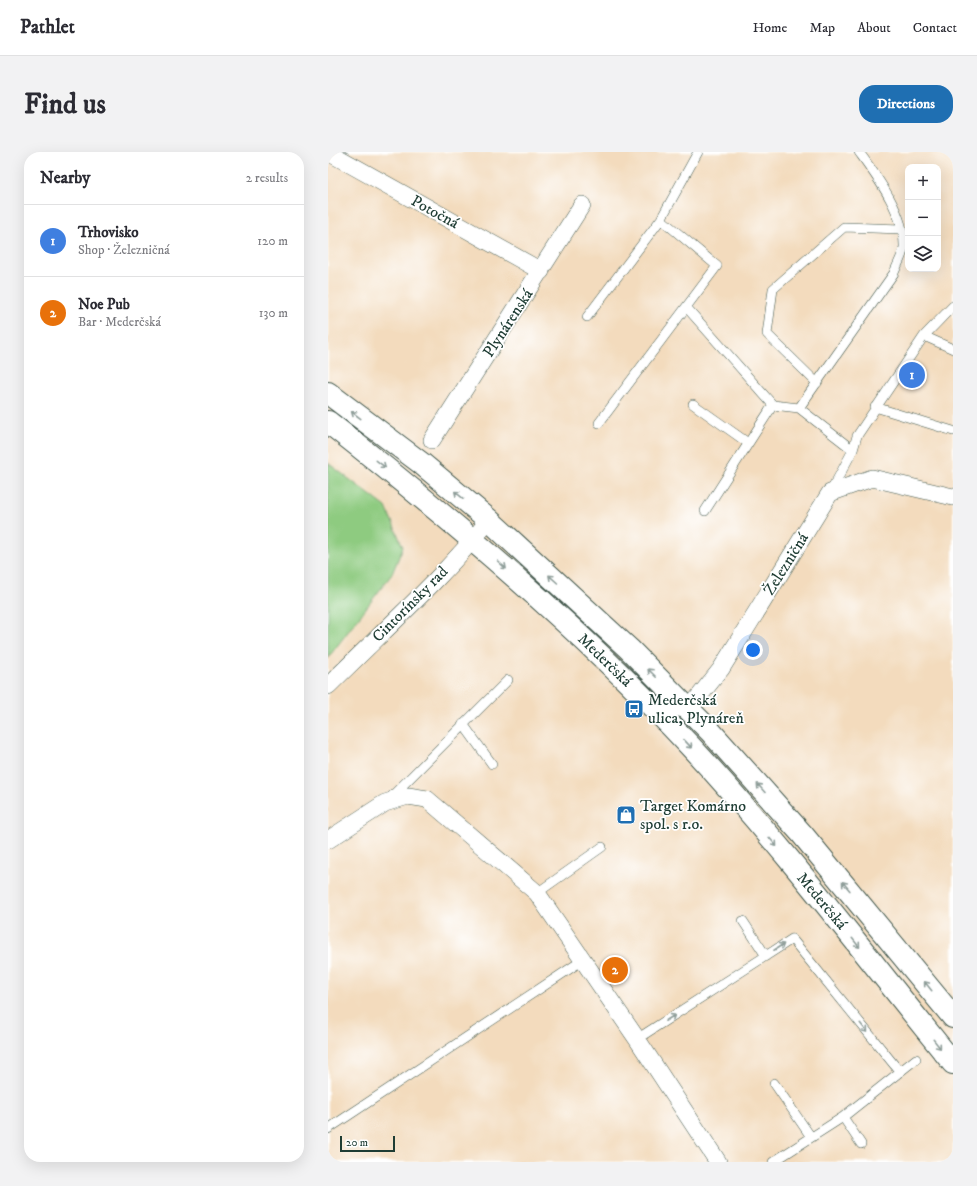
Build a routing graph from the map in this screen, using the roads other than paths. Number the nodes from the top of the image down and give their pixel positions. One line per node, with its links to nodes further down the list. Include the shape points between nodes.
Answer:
1 (328, 152): 7 (street, Potočná)
2 (698, 152): 5 (lane)
3 (859, 152): 6 (lane, via 888,194)
4 (582, 205): 7 (street, Plynárenská)
5 (661, 219): 9 (lane, via 717,266); 10 (lane)
6 (902, 229): 13 (lane, via 904,247 894,273); 13 (lane, via 844,227 773,289 768,334)
7 (541, 271): 22 (street, Plynárenská)
8 (953, 306): 11 (lane)
9 (687, 308): 16 (lane); 20 (lane)
10 (587, 317)
11 (924, 336): 12 (lane); 17 (lane)
12 (953, 349)
13 (817, 383): 18 (lane)
14 (328, 393): 28 (main road, Mederčská, one-way to 14, via 421,463)
15 (693, 404): 23 (lane)
16 (773, 405): 18 (lane); 23 (lane)
17 (875, 407): 21 (lane); 24 (lane, via 857,436)
18 (799, 408): 24 (lane)
19 (328, 422): 29 (main road, Mederčská, one-way to 29)
20 (599, 423)
21 (953, 431)
22 (432, 440)
23 (748, 443): 27 (lane)
24 (853, 450): 25 (lane)
25 (830, 493): 26 (street, via 872,478); 33 (street, Železničná, via 721,669)
26 (953, 497)
27 (706, 511)
28 (489, 520): 29 (street, Cintorínsky rad); 33 (main road, Mederčská, one-way to 28, via 629,649)
29 (473, 539): 31 (street, Cintorínsky rad); 32 (main road, Mederčská, one-way to 32, via 577,632)
30 (508, 680): 34 (lane)
31 (328, 686)
32 (652, 706): 33 (street); 46 (main road, Mederčská, one-way to 46, via 692,748 771,840)
33 (689, 709): 43 (main road, Mederčská, one-way to 33, via 802,834)
34 (463, 724): 35 (lane); 36 (lane)
35 (492, 764)
36 (385, 803): 37 (street); 39 (street, via 408,796 427,800)
37 (328, 840)
38 (602, 847): 39 (lane)
39 (537, 893): 42 (street)
40 (742, 921): 41 (lane)
41 (766, 956): 44 (lane, one-way to 41); 47 (lane, one-way to 47, via 792,939)
42 (583, 960): 44 (street); 50 (lane)
43 (953, 1016)
44 (637, 1039): 53 (street)
45 (916, 1059): 47 (lane)
46 (953, 1063)
47 (900, 1072): 49 (lane)
48 (774, 1083): 51 (lane)
49 (842, 1117): 51 (lane); 52 (lane)
50 (328, 1129)
51 (811, 1137): 54 (lane)
52 (861, 1144)
53 (718, 1162)
54 (773, 1162)

